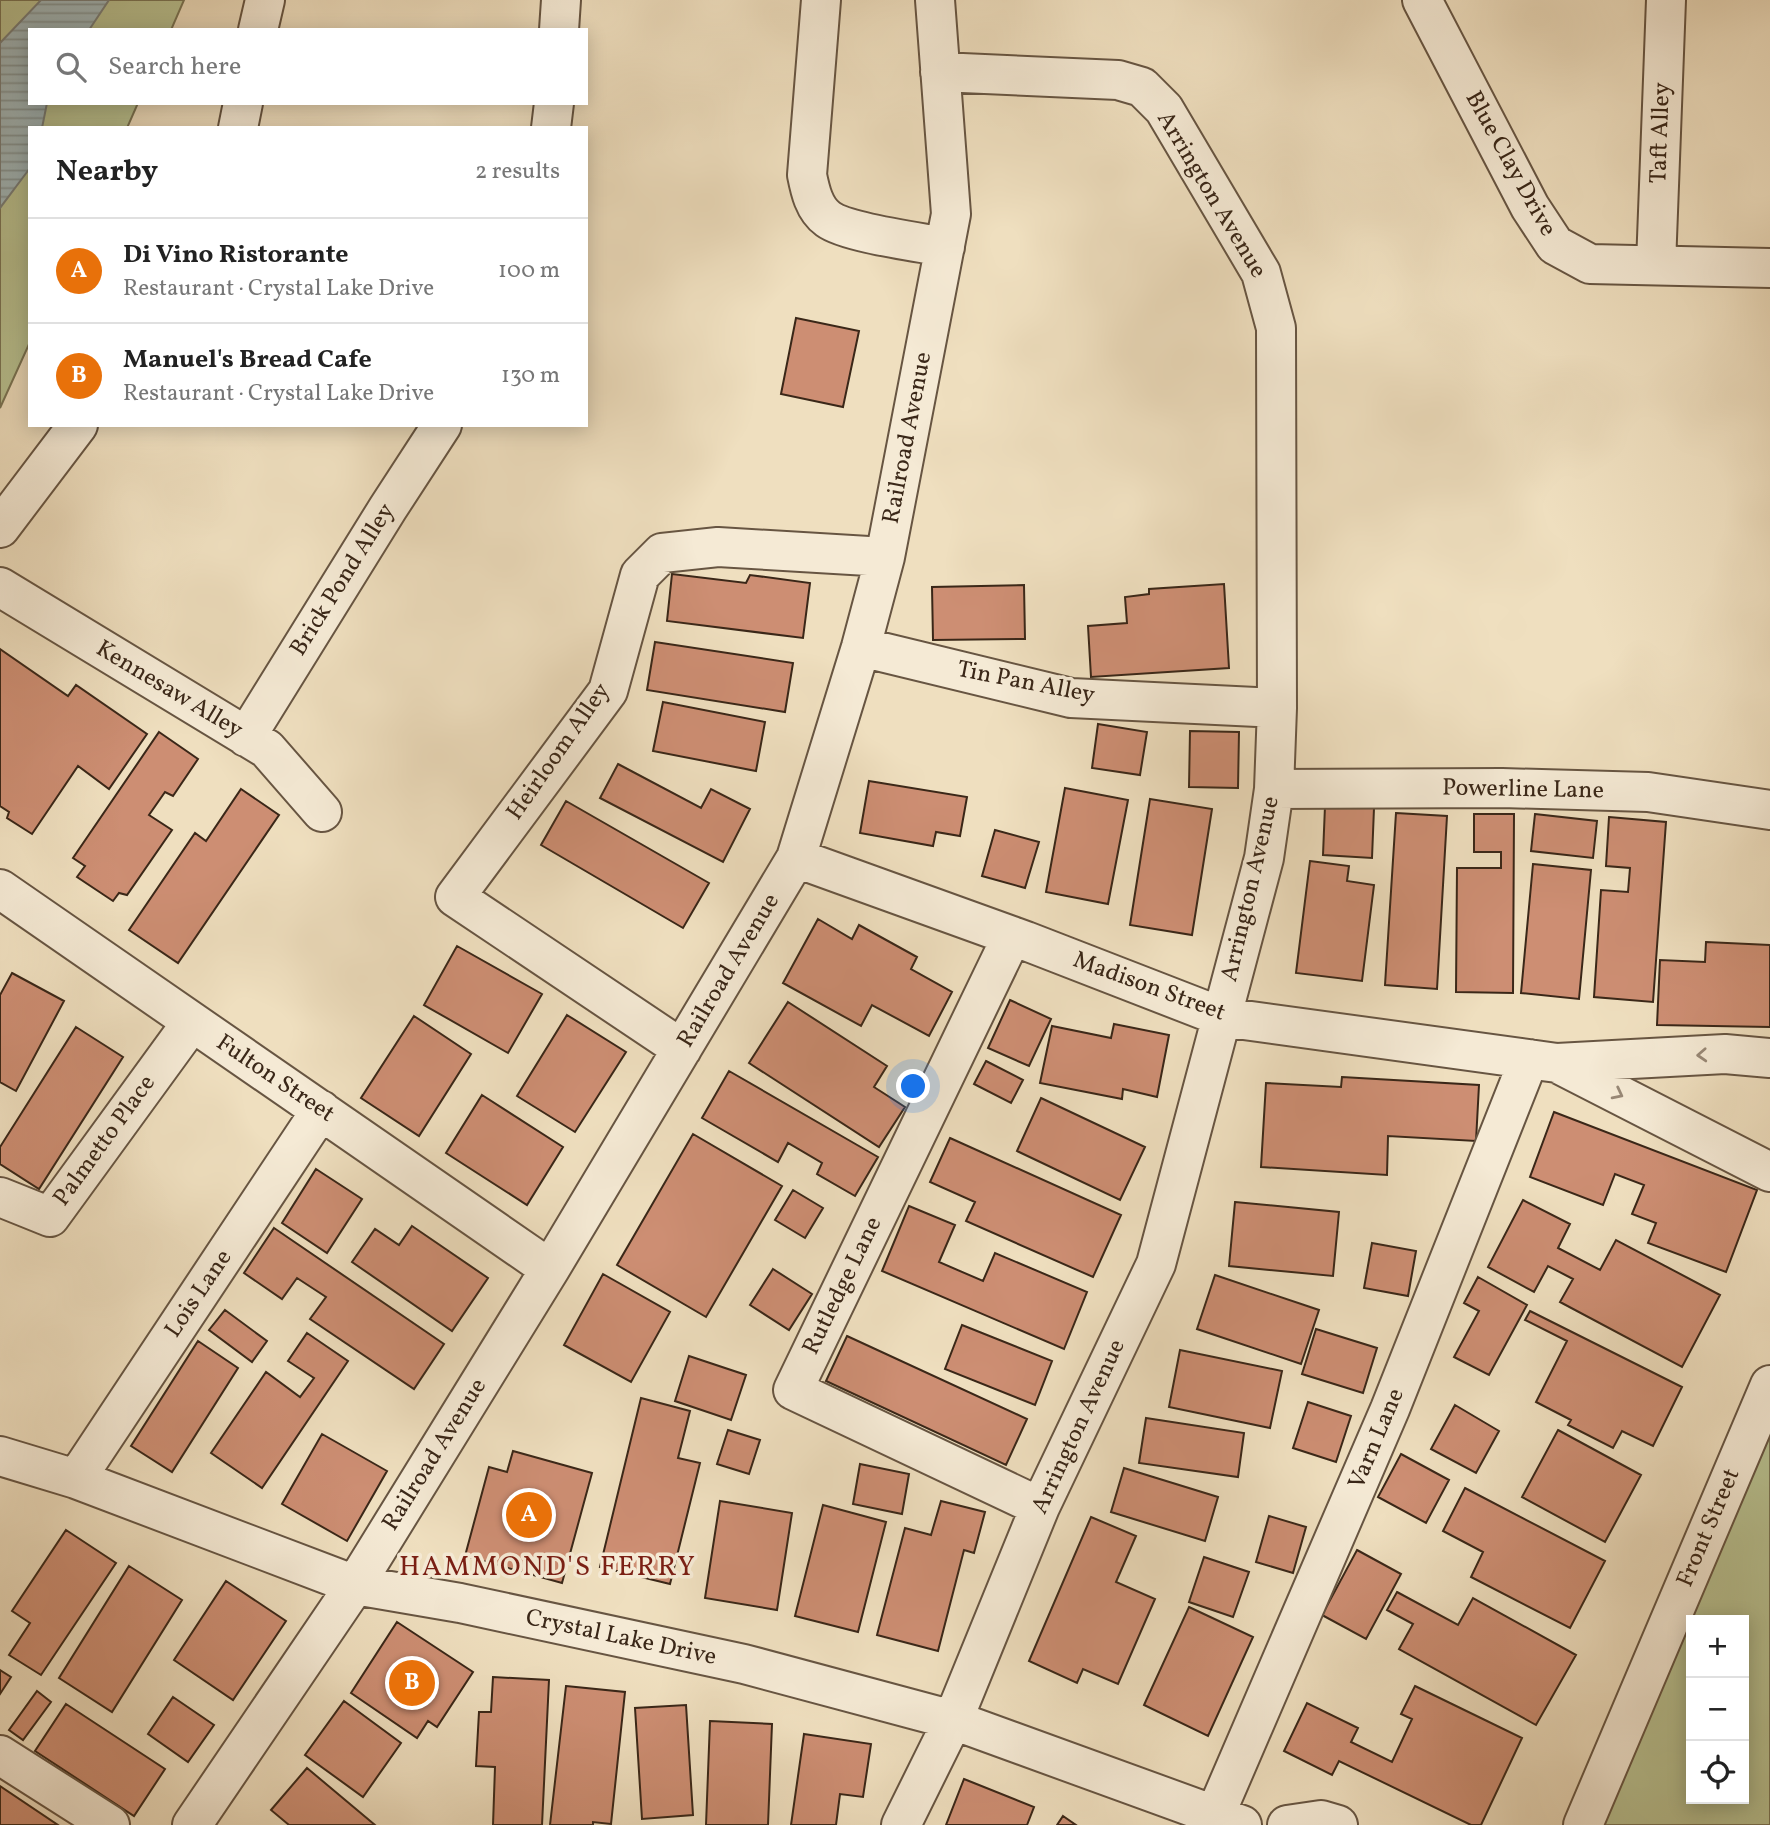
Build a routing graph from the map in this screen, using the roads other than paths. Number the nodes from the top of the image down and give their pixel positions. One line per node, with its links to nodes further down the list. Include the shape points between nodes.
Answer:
1 (265, 0): 7 (street)
2 (561, 0): 8 (street)
3 (821, 0): 14 (street, via 807,175 818,208 826,218 847,228)
4 (935, 0): 9 (street, Railroad Avenue)
5 (1422, 0): 15 (street, Blue Clay Drive, via 1530,207 1555,245 1590,264)
6 (1666, 0): 15 (street, Taft Alley)
7 (258, 28)
8 (559, 28)
9 (940, 72): 14 (street, Railroad Avenue, via 951,214); 23 (street, Arrington Avenue, via 1118,79 1142,87 1164,109 1261,273 1276,328)
10 (243, 105): 12 (street)
11 (554, 105): 13 (street)
12 (238, 126)
13 (551, 126)
14 (945, 247): 20 (street, Railroad Avenue)
15 (1656, 265): 16 (street, Blue Clay Drive)
16 (1770, 268)
17 (76, 427): 19 (street)
18 (441, 427): 24 (street, Brick Pond Alley)
19 (0, 528)
20 (885, 557): 22 (street, Railroad Avenue); 33 (street, Heirloom Alley, via 718,547 662,553 640,575 608,691 455,897)
21 (0, 587): 24 (street, Kennesaw Alley)
22 (861, 647): 23 (street, Tin Pan Alley, via 1071,698); 28 (street, Railroad Avenue)
23 (1277, 708): 25 (street, Arrington Avenue)
24 (246, 737): 27 (street, Kennesaw Alley, via 267,750)
25 (1274, 789): 26 (street, Powerline Lane, via 1648,792); 31 (street, Arrington Avenue, via 1264,858)
26 (1770, 810)
27 (322, 812)
28 (796, 858): 30 (street, Madison Street); 33 (street, Railroad Avenue)
29 (0, 889): 32 (street, Fulton Street)
30 (1012, 936): 31 (street, Madison Street); 43 (street, Rutledge Lane, via 793,1390)
31 (1222, 1017): 35 (street, Madison Street); 43 (street, Arrington Avenue, via 1156,1264)
32 (192, 1022): 36 (street, Fulton Street); 38 (street, Palmetto Place, via 50,1217)
33 (682, 1049): 39 (street, Railroad Avenue)
34 (1770, 1058): 35 (street, Madison Street, one-way to 35, via 1725,1054)
35 (1543, 1061): 37 (street, Madison Street, one-way to 37); 47 (street, Varn Lane, via 1390,1409)
36 (321, 1110): 39 (street, Fulton Street); 42 (street, Lois Lane)
37 (1770, 1171)
38 (0, 1197)
39 (550, 1269): 44 (street, Railroad Avenue)
40 (1770, 1385): 53 (street, Front Street)
41 (0, 1456): 42 (street, Crystal Lake Drive)
42 (76, 1479): 44 (street, Crystal Lake Drive)
43 (1040, 1507): 45 (street, Arrington Avenue)
44 (355, 1585): 45 (street, Crystal Lake Drive, via 744,1664); 49 (street, Railroad Avenue)
45 (953, 1720): 47 (street, Crystal Lake Drive); 50 (street, Arrington Avenue)
46 (0, 1755): 48 (street)
47 (1229, 1820)
48 (110, 1825)
49 (192, 1825)
50 (901, 1825)
51 (1287, 1825): 52 (street, via 1321,1819)
52 (1338, 1825)
53 (1583, 1825)

